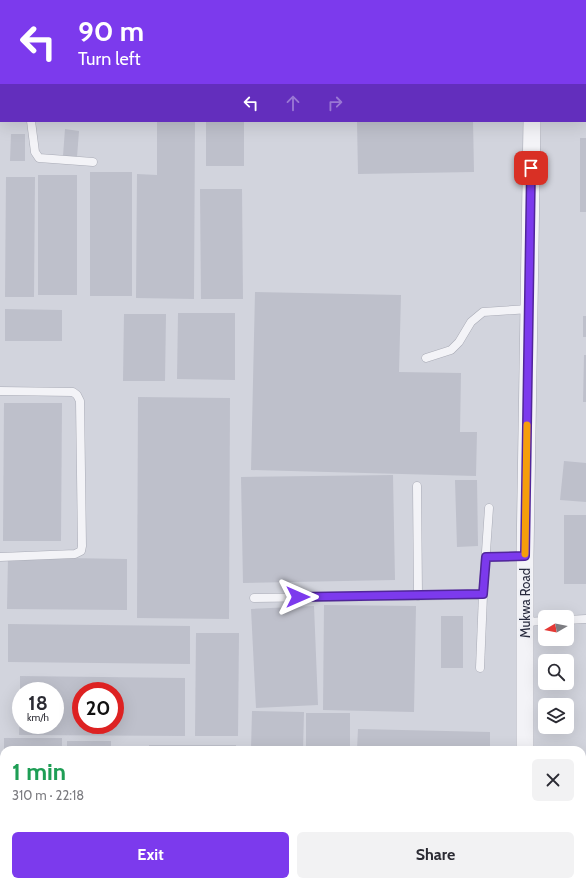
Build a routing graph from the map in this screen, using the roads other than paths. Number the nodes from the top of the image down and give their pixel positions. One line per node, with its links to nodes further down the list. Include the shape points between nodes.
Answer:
1 (30, 122): 3 (lane, via 35,152 39,158)
2 (532, 122): 4 (street, Mukwa Road)
3 (93, 162)
4 (529, 309): 5 (lane, via 483,312 471,322 459,342 450,350); 9 (street, Mukwa Road)
5 (426, 358)
6 (0, 391): 10 (lane, via 72,392 77,395 80,401 82,546 81,551 75,554)
7 (417, 486): 13 (lane)
8 (488, 508): 11 (lane)
9 (525, 556): 11 (lane); 18 (street, Mukwa Road)
10 (0, 557)
11 (486, 557): 12 (lane)
12 (483, 594): 13 (lane); 19 (lane)
13 (418, 596): 14 (lane)
14 (254, 598)
15 (586, 619): 16 (lane)
16 (574, 620)
17 (538, 621): 18 (lane)
18 (525, 622): 20 (street, Mukwa Road)
19 (480, 668)
20 (525, 746)

